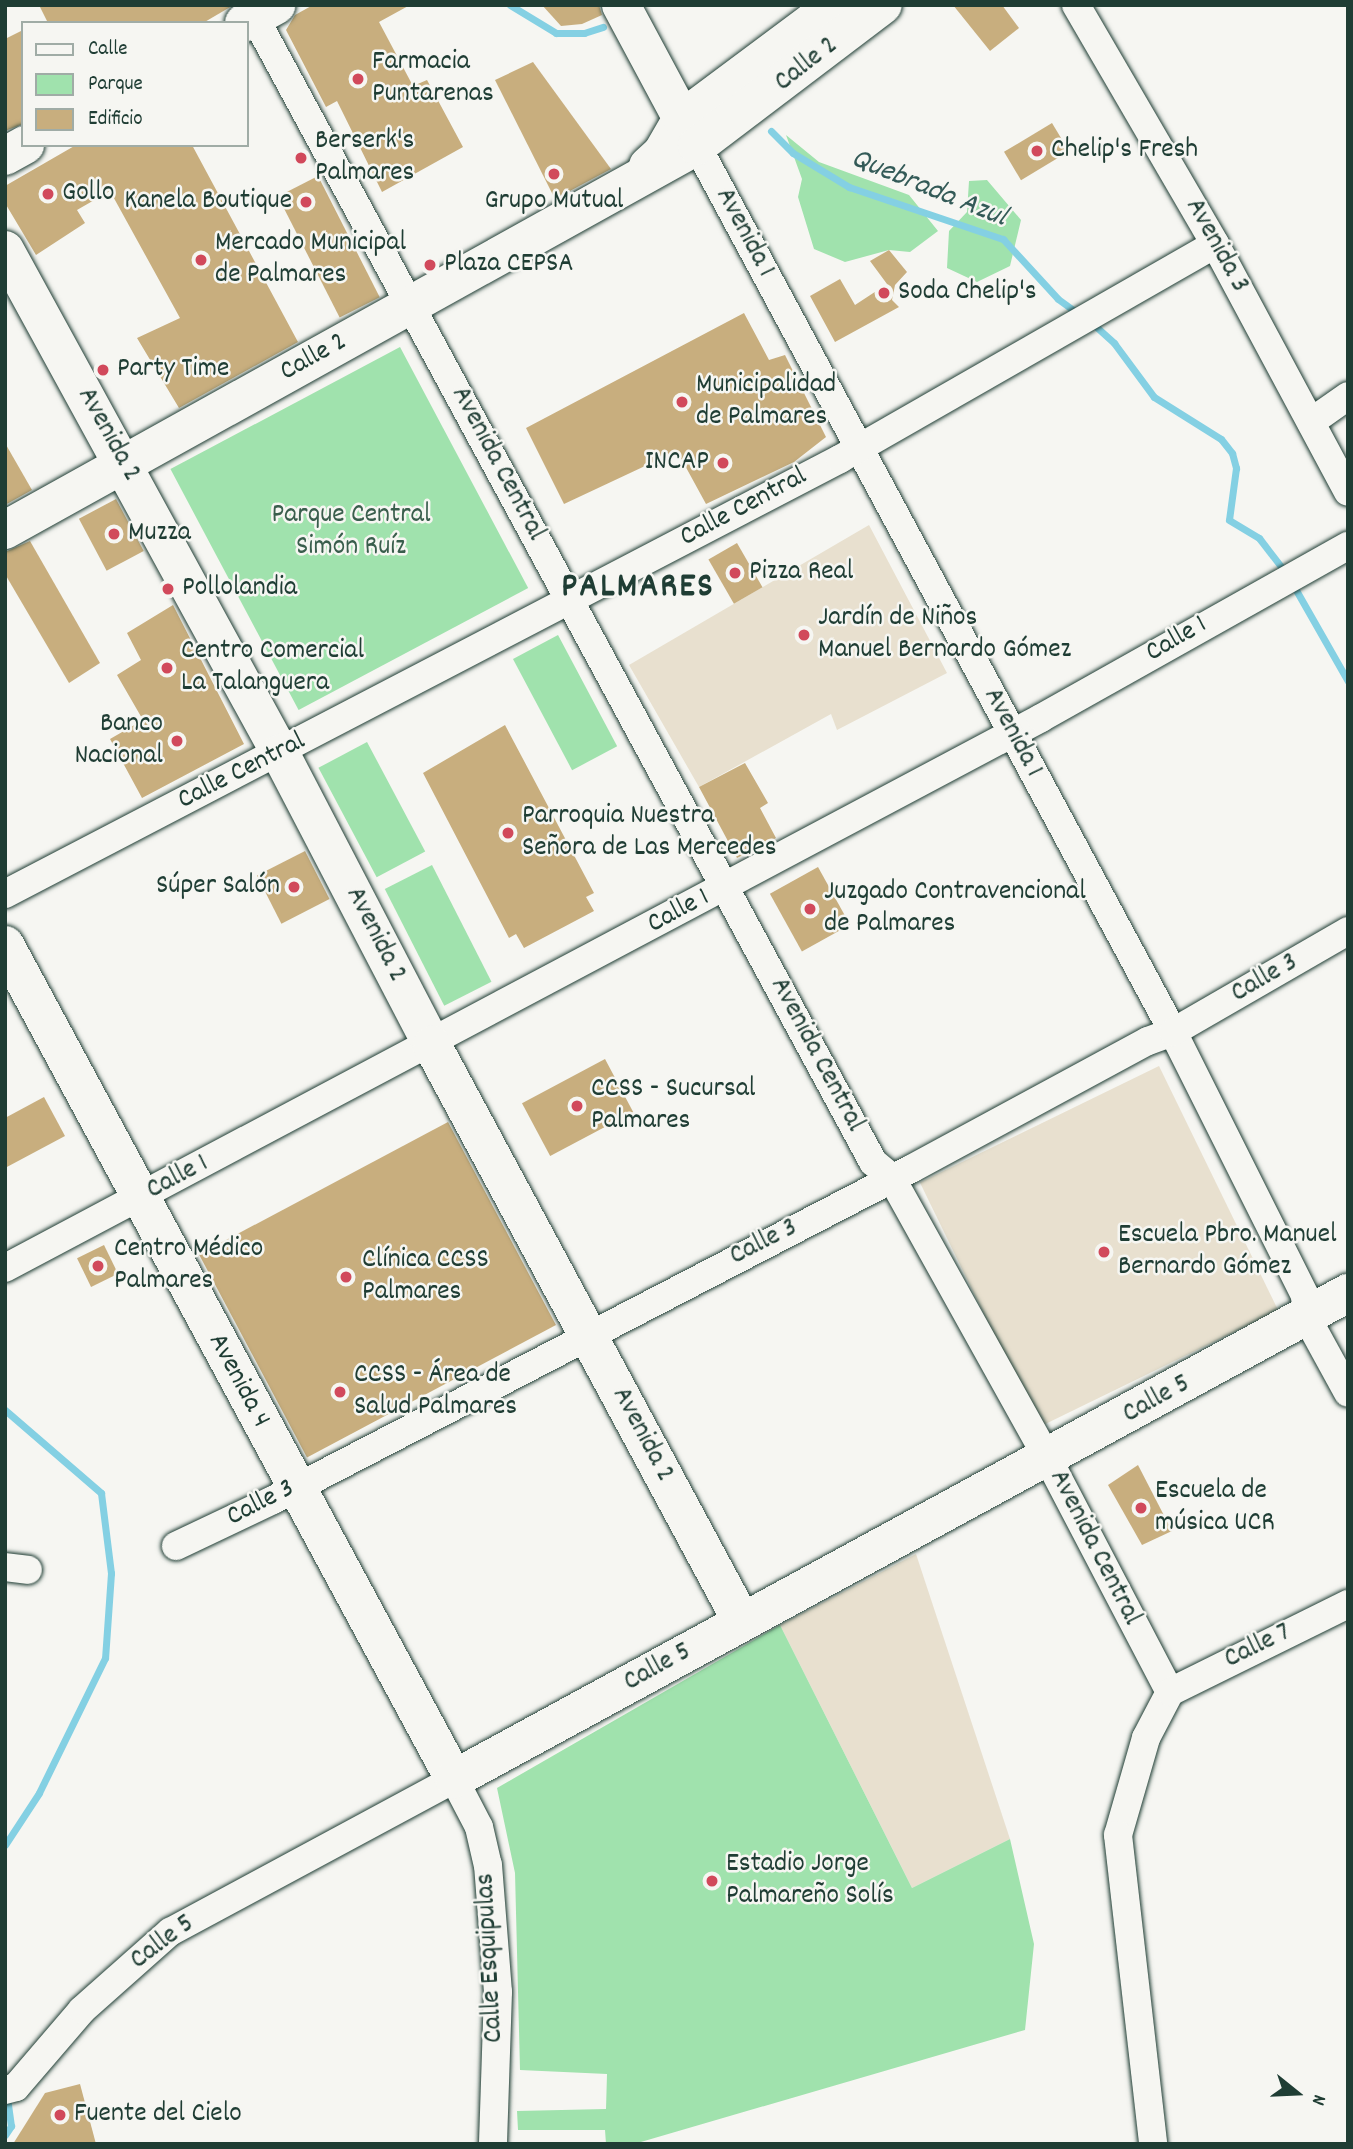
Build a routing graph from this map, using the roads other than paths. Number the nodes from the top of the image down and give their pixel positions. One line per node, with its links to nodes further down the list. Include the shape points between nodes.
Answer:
1 (621, 5): 6 (main road, Avenida 1)
2 (835, 5): 6 (main road, Calle 2)
3 (883, 5): 6 (main road, Calle 2)
4 (1076, 5): 9 (street, Avenida 3)
5 (255, 13): 11 (street, Avenida Central)
6 (690, 132): 11 (main road, Calle 2, via 624,189); 14 (street, Avenida 1)
7 (21, 147): 8 (main road)
8 (5, 156)
9 (1215, 244): 13 (street, Avenida 3); 14 (street, Calle Central)
10 (5, 250): 15 (main road, Avenida 2)
11 (410, 304): 15 (main road, Calle 2); 19 (street, Avenida Central)
12 (1348, 396): 13 (street)
13 (1311, 422): 16 (street, Avenida 3)
14 (859, 447): 19 (street, Calle Central); 20 (street, Avenida 1)
15 (125, 464): 17 (main road, Calle 2); 21 (main road, Avenida 2)
16 (1348, 492)
17 (5, 530)
18 (1348, 546): 20 (street, Calle 1)
19 (569, 600): 21 (street, Calle Central); 22 (street, Avenida Central)
20 (1012, 733): 22 (street, Calle 1); 26 (street, Avenida 1)
21 (280, 753): 23 (street, Calle Central); 27 (main road, Avenida 2)
22 (727, 887): 27 (street, Calle 1); 28 (street, Avenida Central, via 873,1162)
23 (5, 894)
24 (1348, 931): 26 (street, Calle 3)
25 (5, 945): 29 (main road, Avenida 4)
26 (1173, 1032): 28 (street, Calle 3); 32 (street, Avenida 1, via 1305,1296)
27 (432, 1045): 29 (street, Calle 1); 33 (main road, Avenida 2)
28 (891, 1177): 33 (street, Calle 3); 35 (street, Avenida Central)
29 (139, 1199): 30 (street, Calle 1); 36 (main road, Avenida 4)
30 (5, 1268)
31 (1348, 1293): 32 (main road, Calle 5)
32 (1307, 1318): 34 (street, Avenida 1); 35 (main road, Calle 5)
33 (588, 1334): 36 (street, Calle 3); 39 (main road, Avenida 2)
34 (1348, 1393)
35 (1048, 1459): 39 (main road, Calle 5); 40 (street, Avenida Central)
36 (296, 1488): 37 (street, Calle 3); 41 (main road, Avenida 4)
37 (176, 1546)
38 (1348, 1604): 40 (street, Calle 7)
39 (742, 1622): 41 (main road, Calle 5)
40 (1170, 1692): 44 (street, via 1146,1738 1118,1835)
41 (454, 1779): 42 (street, Calle 5, via 170,1932 82,2010); 43 (street, Calle Esquipulas, via 479,1827 488,1866 498,1992)
42 (11, 2088)
43 (493, 2144)
44 (1153, 2144)

